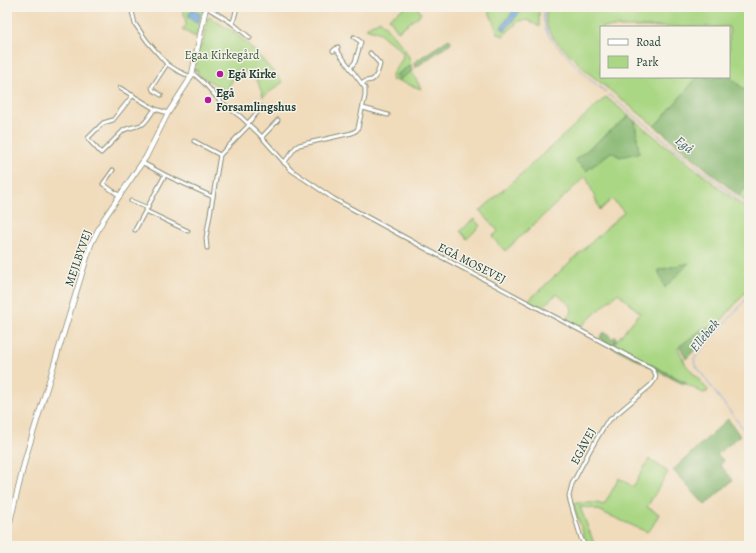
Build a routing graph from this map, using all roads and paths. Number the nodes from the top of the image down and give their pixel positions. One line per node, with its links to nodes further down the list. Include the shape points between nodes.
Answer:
1 (131, 7): 9 (street, EGÅ MOSEVEJ, via 138,30)
2 (206, 7): 4 (street); 11 (street, MEJLBYVEJ)
3 (237, 7): 4 (street)
4 (232, 23): 6 (street)
5 (354, 37): 10 (street, via 361,42 355,62)
6 (250, 38)
7 (336, 49): 10 (street)
8 (370, 53): 12 (street, via 380,64 376,76)
9 (167, 64): 11 (street, EGÅ MOSEVEJ); 15 (street, via 152,87)
10 (350, 68): 12 (street)
11 (191, 76): 19 (street, MEJLBYVEJ); 22 (street, EGÅ MOSEVEJ, via 195,75 220,101)
12 (362, 84): 18 (street, via 366,92)
13 (120, 88): 14 (street)
14 (133, 95): 17 (street); 17 (street, via 113,120 103,123 88,138 101,153 124,130 145,122)
15 (161, 95)
16 (262, 107): 22 (street)
17 (155, 108): 19 (street)
18 (363, 108): 20 (street); 27 (street, via 355,132 299,145)
19 (168, 113): 26 (street, MEJLBYVEJ)
20 (388, 115)
21 (278, 120): 23 (street)
22 (248, 124): 23 (street, EGÅ MOSEVEJ); 25 (street)
23 (262, 137): 27 (street, EGÅ MOSEVEJ)
24 (194, 141): 25 (street)
25 (220, 155): 31 (street)
26 (143, 163): 29 (street); 30 (street, MEJLBYVEJ)
27 (284, 163): 37 (street, EGÅ MOSEVEJ, via 334,199 651,368)
28 (113, 170): 30 (street, via 103,184)
29 (165, 175): 31 (street); 33 (street)
30 (120, 196): 38 (street, MEJLBYVEJ, via 103,220 91,244 26,456)
31 (213, 197): 36 (street, via 206,238)
32 (131, 200): 33 (street)
33 (147, 210): 34 (street); 35 (street)
34 (136, 230)
35 (188, 231)
36 (207, 248)
37 (656, 374): 39 (street, EGÅVEJ, via 651,384 606,423 571,488 570,501)
38 (7, 534)
39 (585, 546)

